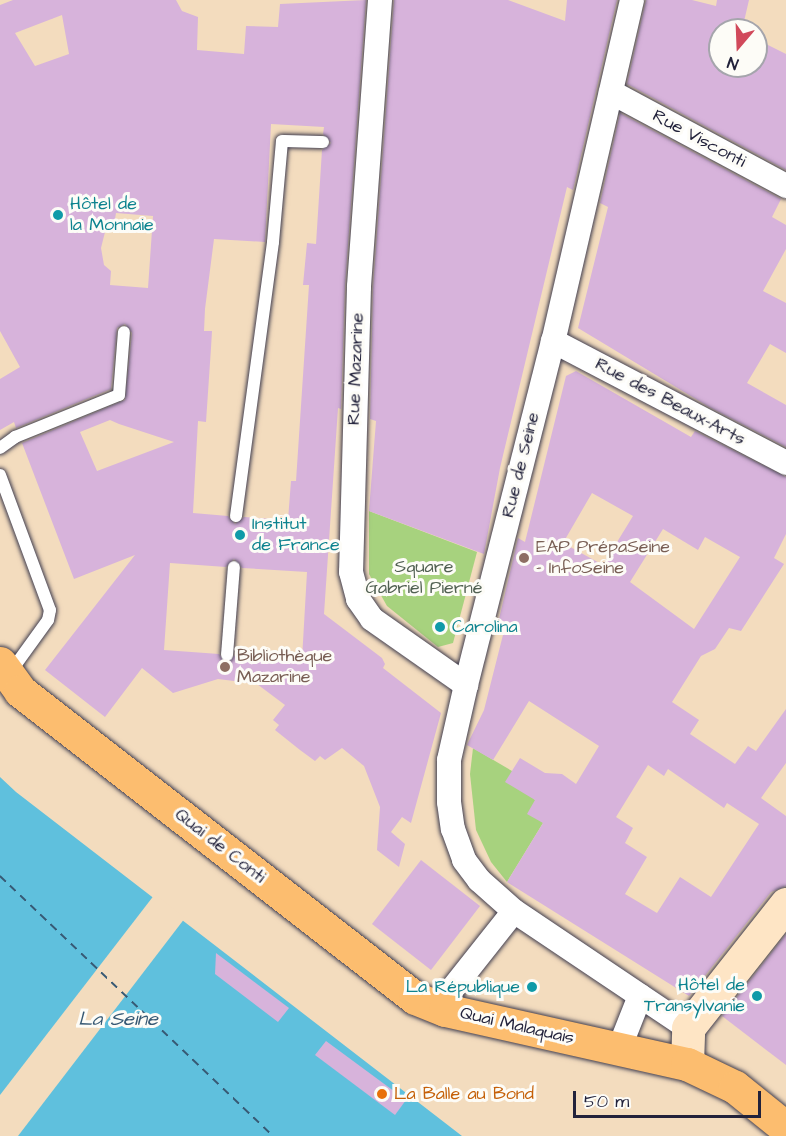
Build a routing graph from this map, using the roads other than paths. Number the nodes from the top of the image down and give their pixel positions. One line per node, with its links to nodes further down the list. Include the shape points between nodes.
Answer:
1 (380, 0): 15 (street, Rue Mazarine, via 362,144 351,572 358,599 372,620)
2 (632, 0): 3 (street, Rue de Seine)
3 (611, 92): 5 (street, Rue Visconti); 7 (street, Rue de Seine)
4 (323, 142): 11 (lane, via 282,141 273,242)
5 (786, 186)
6 (124, 332): 8 (lane, via 119,395 15,437)
7 (554, 341): 9 (street, Rue des Beaux-Arts); 15 (street, Rue de Seine)
8 (0, 448)
9 (786, 463)
10 (0, 474): 14 (lane, Quai de Conti, via 50,610 48,620)
11 (236, 516)
12 (234, 567): 13 (lane)
13 (227, 655)
14 (4, 670): 19 (main road, Quai de Conti, via 29,698 415,998)
15 (466, 685): 17 (street, Rue de Seine, via 449,760 453,830 464,860 478,879)
16 (786, 904): 20 (street)
17 (514, 911): 18 (street); 19 (street, Quai Malaquais)
18 (640, 996): 20 (street); 21 (street)
19 (438, 1007): 21 (main road, Quai Malaquais)
20 (688, 1028): 22 (street)
21 (619, 1049): 22 (main road, Quai Malaquais)
22 (687, 1064): 23 (main road, Quai Malaquais, via 735,1087)
23 (786, 1128)

